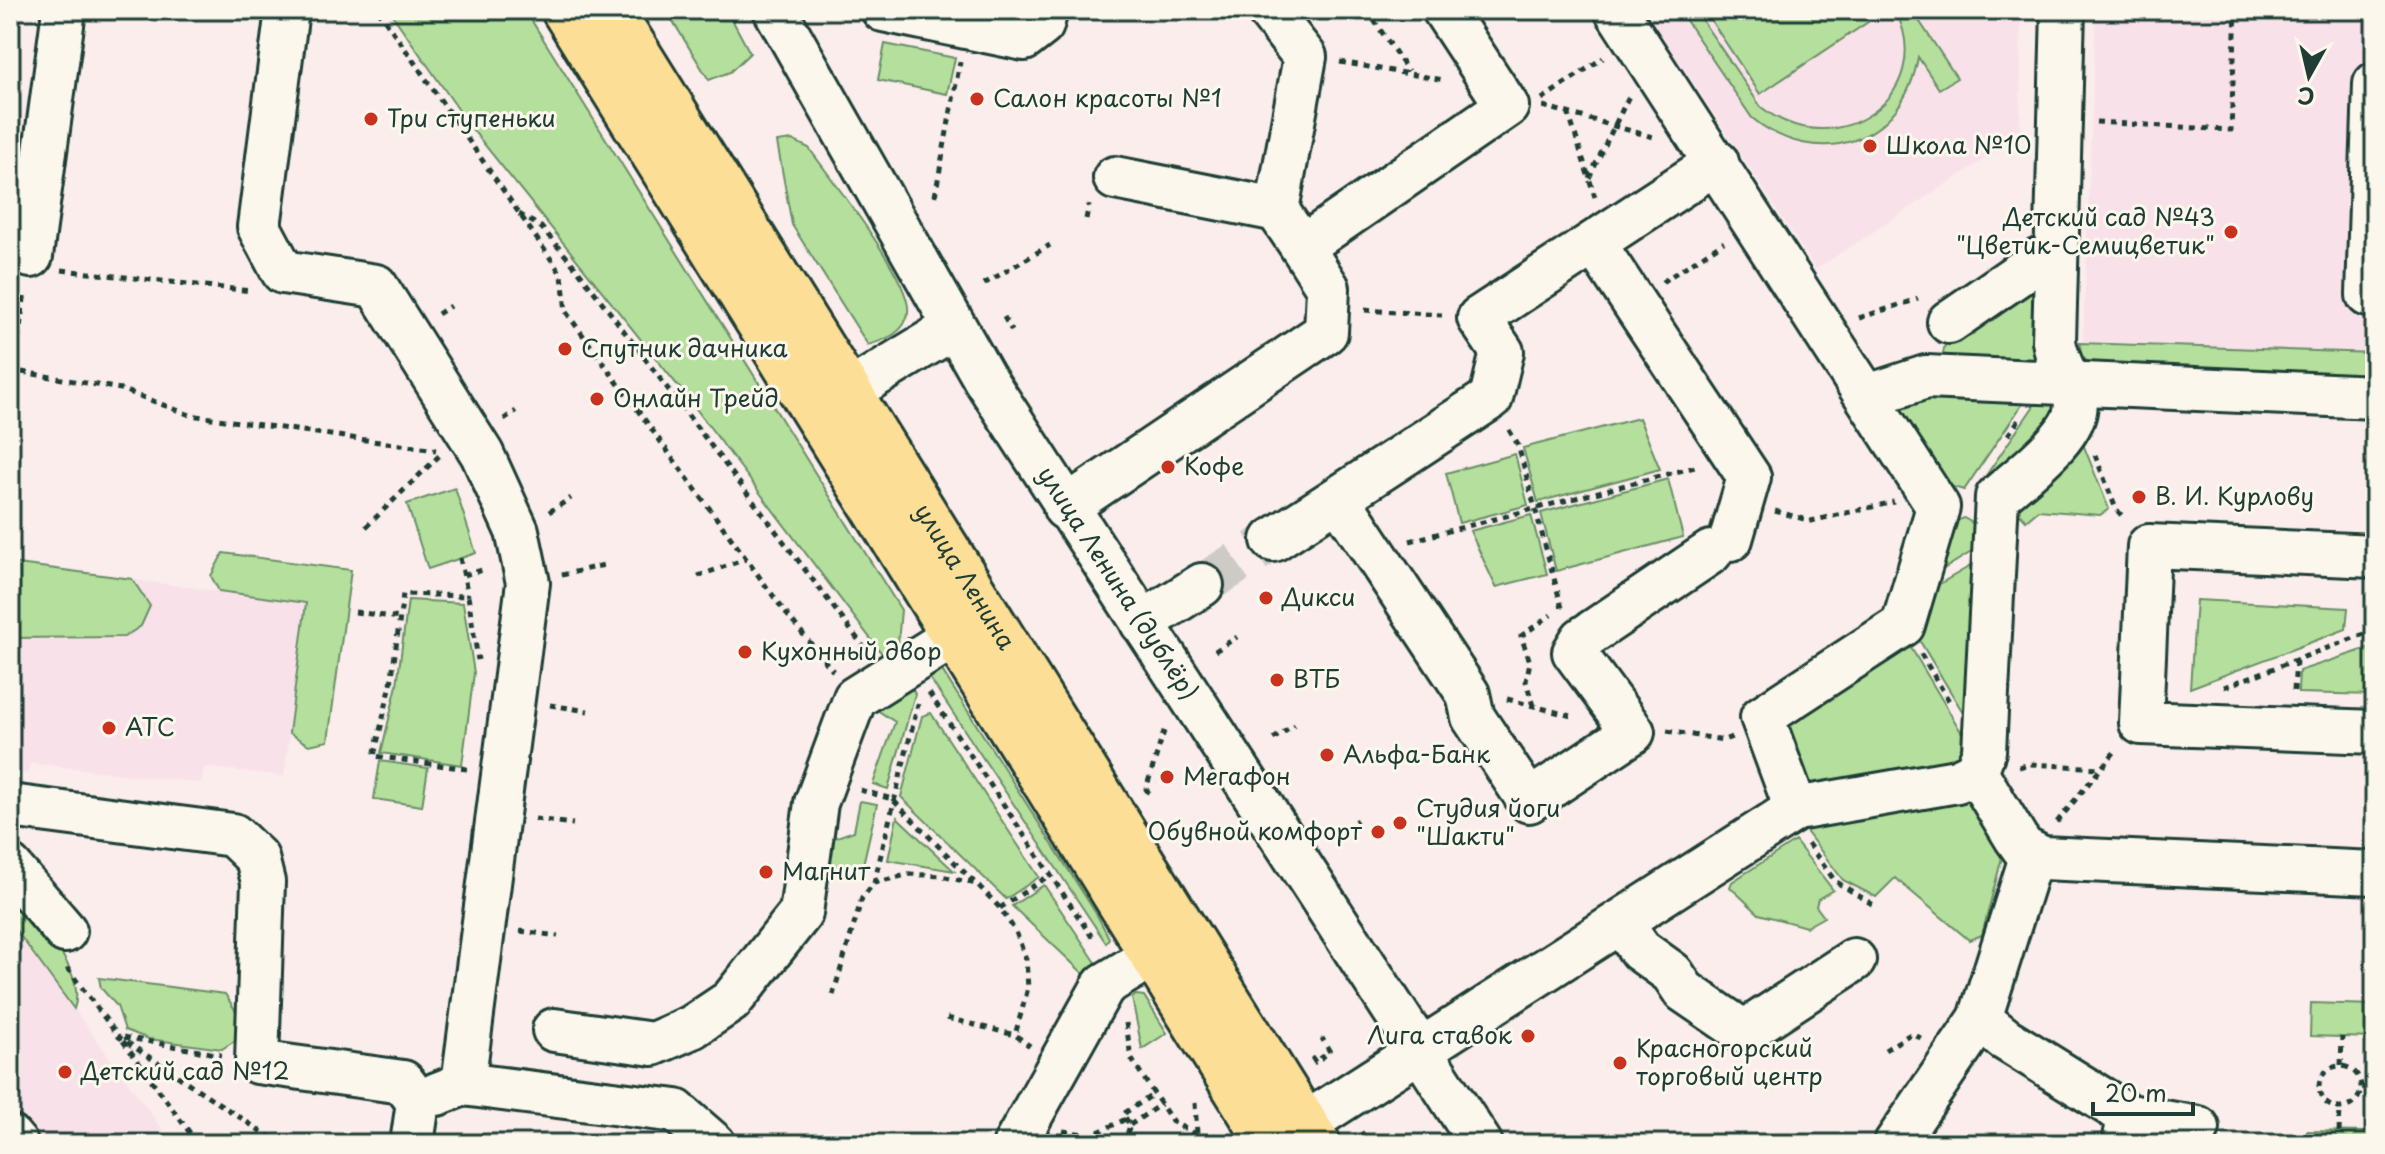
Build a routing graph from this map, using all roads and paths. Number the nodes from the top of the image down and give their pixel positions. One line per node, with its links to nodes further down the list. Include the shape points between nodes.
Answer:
1 (64, 10): 36 (street)
2 (287, 10): 38 (street, via 259,227)
3 (378, 10): 31 (path)
4 (564, 10): 81 (main road, улица Ленина)
5 (611, 10): 51 (main road, улица Ленина)
6 (775, 10): 46 (street, улица Ленина (дублёр))
7 (883, 10): 15 (street)
8 (1046, 10): 15 (street, via 1042,25 1024,39)
9 (1268, 10): 16 (street)
10 (1367, 10): 19 (path)
11 (1444, 10): 21 (street)
12 (1616, 10): 17 (street)
13 (2063, 10): 37 (street)
14 (2236, 10): 23 (path, via 2231,130)
15 (967, 28): 29 (path)
16 (1305, 57): 19 (path); 30 (street)
17 (1648, 58): 24 (path); 25 (street)
18 (1591, 66): 22 (path, via 1533,104)
19 (1408, 71): 21 (path)
20 (2375, 84): 26 (street)
21 (1498, 93): 35 (street, via 1507,106)
22 (1567, 111): 24 (path); 28 (path)
23 (2091, 121)
24 (1615, 125): 25 (path, via 1677,144); 28 (path)
25 (1707, 147): 32 (street); 33 (street)
26 (2374, 159): 40 (street)
27 (1115, 178): 30 (street)
28 (1589, 178): 33 (path)
29 (935, 196)
30 (1277, 210): 35 (street)
31 (519, 214): 69 (path, via 562,275 566,312); 86 (path, via 541,227 577,269 875,661)
32 (1756, 222): 41 (path); 47 (street)
33 (1600, 239): 41 (street); 44 (street)
34 (1050, 245): 39 (path)
35 (1302, 247): 42 (street, via 1328,288)
36 (30, 261): 38 (path, via 263,293); 49 (path)
37 (2056, 261): 45 (street, via 2039,260); 50 (street, via 2056,362)
38 (283, 272): 73 (street, via 376,286 482,454 517,531)
39 (984, 284)
40 (2368, 295)
41 (1632, 302): 57 (street)
42 (1327, 307): 44 (path); 61 (street, via 1326,332)
43 (1004, 317): 48 (path)
44 (1479, 318): 55 (street, via 1502,352)
45 (1949, 322): 47 (path, via 1929,295)
46 (953, 328): 51 (street); 61 (street, улица Ленина (дублёр))
47 (1824, 329): 52 (street)
48 (1012, 331)
49 (12, 371): 54 (path); 63 (path, via 121,389 190,415 443,451)
50 (2069, 384): 52 (street, via 1926,377); 53 (street); 58 (street, via 2077,413 2070,429)
51 (848, 392): 147 (main road, улица Ленина)
52 (1868, 396): 60 (street)
53 (2375, 397)
54 (10, 398)
55 (1491, 398): 59 (street); 62 (path, via 1518,445)
56 (2091, 447): 66 (path, via 2116,509)
57 (1735, 457): 62 (path); 64 (street, via 1749,477)
58 (1997, 497): 60 (street); 99 (street, via 1984,751)
59 (1338, 498): 65 (street); 70 (street)
60 (1934, 501): 64 (path); 80 (street)
61 (1065, 508): 79 (street, улица Ленина (дублёр))
62 (1535, 508): 70 (path, via 1411,540); 76 (path)
63 (366, 527)
64 (1728, 531): 84 (street, via 1582,639)
65 (1273, 540)
66 (2149, 546): 67 (street); 95 (street, via 2141,723)
67 (2375, 556)
68 (460, 558): 75 (path)
69 (746, 559): 72 (path); 87 (path)
70 (1381, 563): 91 (street, via 1468,694)
71 (608, 564): 73 (path)
72 (698, 576)
73 (528, 583): 132 (street)
74 (1202, 585): 79 (street)
75 (468, 596): 78 (path, via 403,594); 85 (path)
76 (1562, 608): 84 (path); 89 (path, via 1521,636 1530,662 1526,681)
77 (355, 612): 78 (path)
78 (400, 618): 97 (path, via 374,756 467,769)
79 (1142, 623): 90 (street, улица Ленина (дублёр))
80 (1903, 625): 88 (path); 93 (street, via 1762,717)
81 (954, 636): 86 (street); 118 (main road, улица Ленина)
82 (1237, 637): 83 (path)
83 (1215, 651)
84 (1574, 652): 94 (street)
85 (480, 670)
86 (898, 673): 87 (street)
87 (855, 698): 122 (street, via 816,803 801,913 731,1001 653,1044)
88 (1950, 703)
89 (1533, 706): 91 (path, via 1501,697); 94 (path)
90 (1196, 707): 102 (path, via 1164,728 1146,789); 128 (street, улица Ленина (дублёр))
91 (1473, 717): 94 (street, via 1529,801)
92 (1295, 725): 96 (path)
93 (1765, 725): 94 (path, via 1724,740 1677,731); 104 (street)
94 (1633, 732)
95 (2375, 732)
96 (1273, 739)
97 (469, 755)
98 (2101, 768): 99 (path, via 2030,764)
99 (1978, 774): 104 (street); 107 (street, via 2016,838)
100 (858, 790): 101 (path)
101 (892, 799): 110 (path, via 923,684); 111 (path); 112 (path)
102 (1154, 802)
103 (10, 806): 129 (street, via 233,835 251,849 263,882)
104 (1791, 811): 113 (path, via 1835,881); 115 (street)
105 (1357, 820): 106 (path)
106 (1335, 835)
107 (2032, 854): 109 (street, via 2053,860); 121 (street)
108 (10, 867): 116 (street)
109 (2375, 873)
110 (1050, 875): 114 (path); 118 (path)
111 (874, 883): 112 (path, via 910,874); 119 (path, via 862,898)
112 (977, 884): 114 (path)
113 (1877, 907)
114 (1000, 908): 123 (path, via 1026,959 1028,988)
115 (1621, 922): 117 (street, via 1640,950 1672,973 1684,991 1744,1032); 128 (street)
116 (65, 948): 124 (path)
117 (1854, 960)
118 (1135, 966): 131 (street, via 1104,985); 135 (path, via 1131,1058); 147 (main road, улица Ленина)
119 (833, 995)
120 (947, 1018): 123 (path)
121 (1980, 1019): 142 (street); 157 (street)
122 (554, 1030)
123 (1015, 1035): 131 (path)
124 (119, 1037): 129 (path); 149 (path); 150 (path)
125 (2342, 1037): 130 (path)
126 (1322, 1038): 127 (path, via 1330,1052 1315,1062)
127 (1307, 1049)
128 (1422, 1051): 147 (street); 156 (street, улица Ленина (дублёр))
129 (257, 1062): 136 (street, via 403,1082)
130 (2341, 1065): 133 (path, via 2356,1072); 139 (path, via 2326,1071 2319,1086 2325,1101)
131 (1061, 1067): 153 (street)
132 (463, 1084): 136 (street); 152 (street, via 676,1111)
133 (2362, 1087): 134 (path); 139 (path, via 2355,1102)
134 (2375, 1088)
135 (1154, 1094): 138 (path); 140 (path, via 1123,1114)
136 (418, 1102): 151 (street)
137 (1195, 1103): 145 (path)
138 (1161, 1104): 140 (path); 145 (path, via 1173,1122)
139 (2340, 1108): 144 (path)
140 (1128, 1122): 143 (path, via 1092,1135); 154 (path)
141 (2198, 1128): 142 (street)
142 (2126, 1130)
143 (1060, 1131)
144 (2339, 1132)
145 (1197, 1135): 155 (path)
146 (10, 1137): 148 (street)
147 (1298, 1137)
148 (16, 1144)
149 (198, 1144)
150 (280, 1144)
151 (412, 1144)
152 (714, 1144)
153 (1015, 1144)
154 (1133, 1144)
155 (1203, 1144)
156 (1481, 1144)
157 (1895, 1144)

